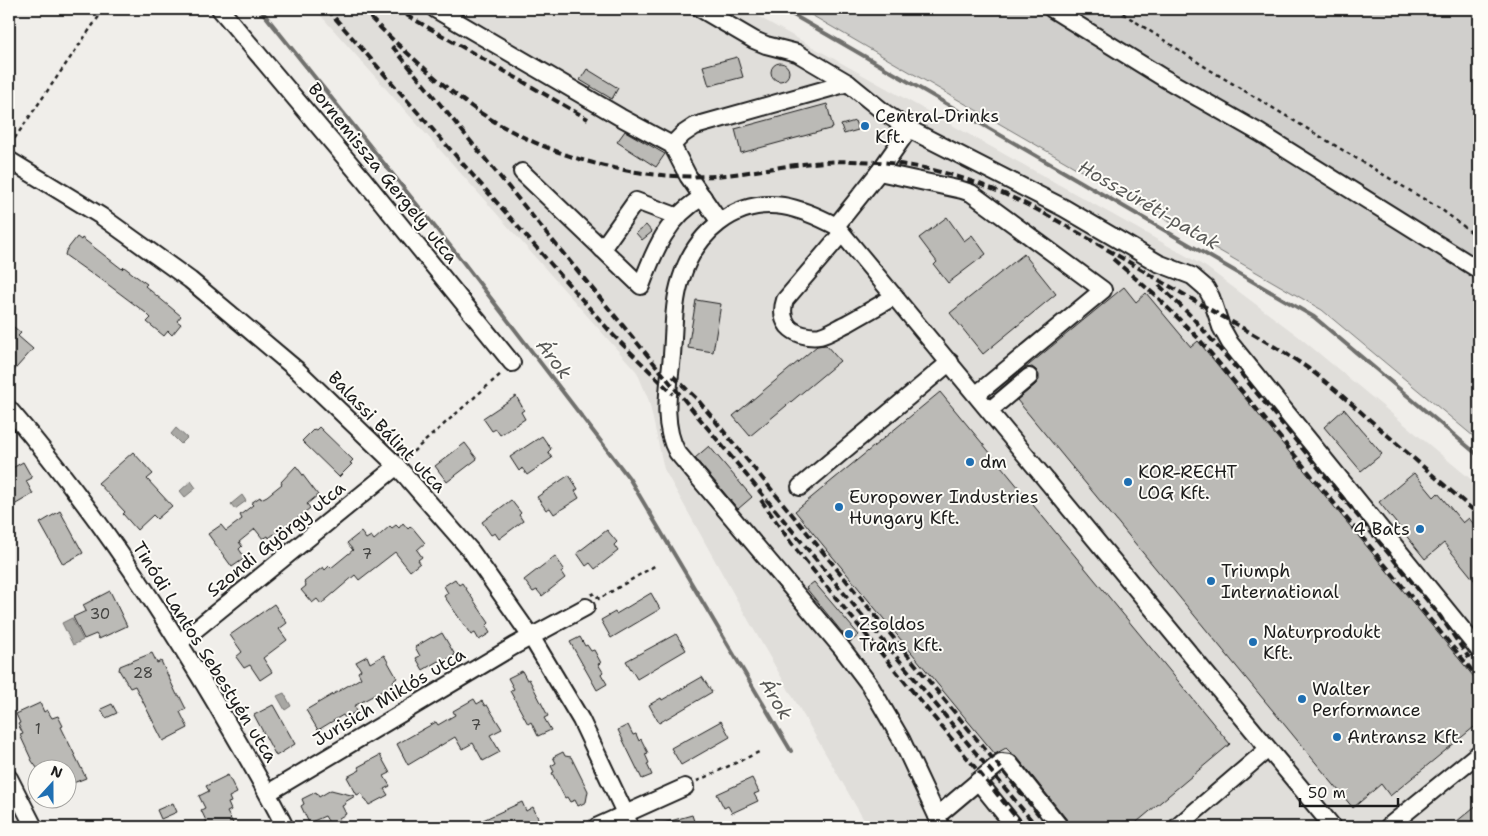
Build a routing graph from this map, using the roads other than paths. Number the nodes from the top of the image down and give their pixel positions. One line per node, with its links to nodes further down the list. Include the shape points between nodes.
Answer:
1 (220, 9): 19 (street, Bornemissza Gergely utca)
2 (701, 9): 5 (street, via 754,40 797,53)
3 (1052, 9): 16 (street, via 1260,133)
4 (440, 10): 7 (street)
5 (848, 84): 6 (street); 7 (street, via 695,126)
6 (909, 129): 10 (street); 29 (street, via 1064,208 1158,263 1200,281 1211,297 1230,343)
7 (672, 145): 11 (street)
8 (9, 160): 24 (street, Balassi Bálint utca, via 101,216 190,280 297,370)
9 (522, 172): 15 (street)
10 (879, 172): 14 (street); 21 (street, via 970,194 1103,290)
11 (703, 197): 12 (street); 13 (street)
12 (676, 216): 15 (street, via 636,200); 15 (street, via 652,256 641,286)
13 (719, 221): 14 (street, via 746,207 780,206 812,214); 37 (street, via 697,246 681,279 677,297 667,402 668,430 673,445 842,647 869,684 901,739)
14 (839, 229): 17 (street); 17 (street, via 785,300 783,314 790,329 800,334 820,336)
15 (602, 249)
16 (1479, 270)
17 (896, 296): 18 (street)
18 (950, 362): 21 (street); 25 (street)
19 (512, 363)
20 (1029, 377): 23 (street)
21 (977, 394): 23 (street)
22 (9, 409): 28 (street, Tinódi Lantos Sebestyén utca, via 46,452 116,546)
23 (990, 410): 30 (street)
24 (397, 466): 27 (street, Balassi Bálint utca, via 471,551); 28 (street, Szondi György utca)
25 (800, 487)
26 (586, 607): 27 (street, Jurisich Miklós utca)
27 (532, 638): 35 (street, Jurisich Miklós utca); 36 (street, Balassi Bálint utca, via 581,720)
28 (180, 642): 35 (street, Tinódi Lantos Sebestyén utca)
29 (1479, 650)
30 (1268, 748): 43 (street); 44 (street)
31 (1479, 753): 45 (street)
32 (9, 778): 38 (street)
33 (978, 781): 37 (street); 41 (street); 42 (street, via 1001,762 1008,763)
34 (690, 784): 36 (street)
35 (268, 793): 39 (street, Tinódi Lantos Sebestyén utca)
36 (628, 820): 40 (street)
37 (939, 821)
38 (34, 827)
39 (285, 827)
40 (596, 827)
41 (1015, 827)
42 (1060, 827)
43 (1177, 827)
44 (1333, 827)
45 (1388, 827)

